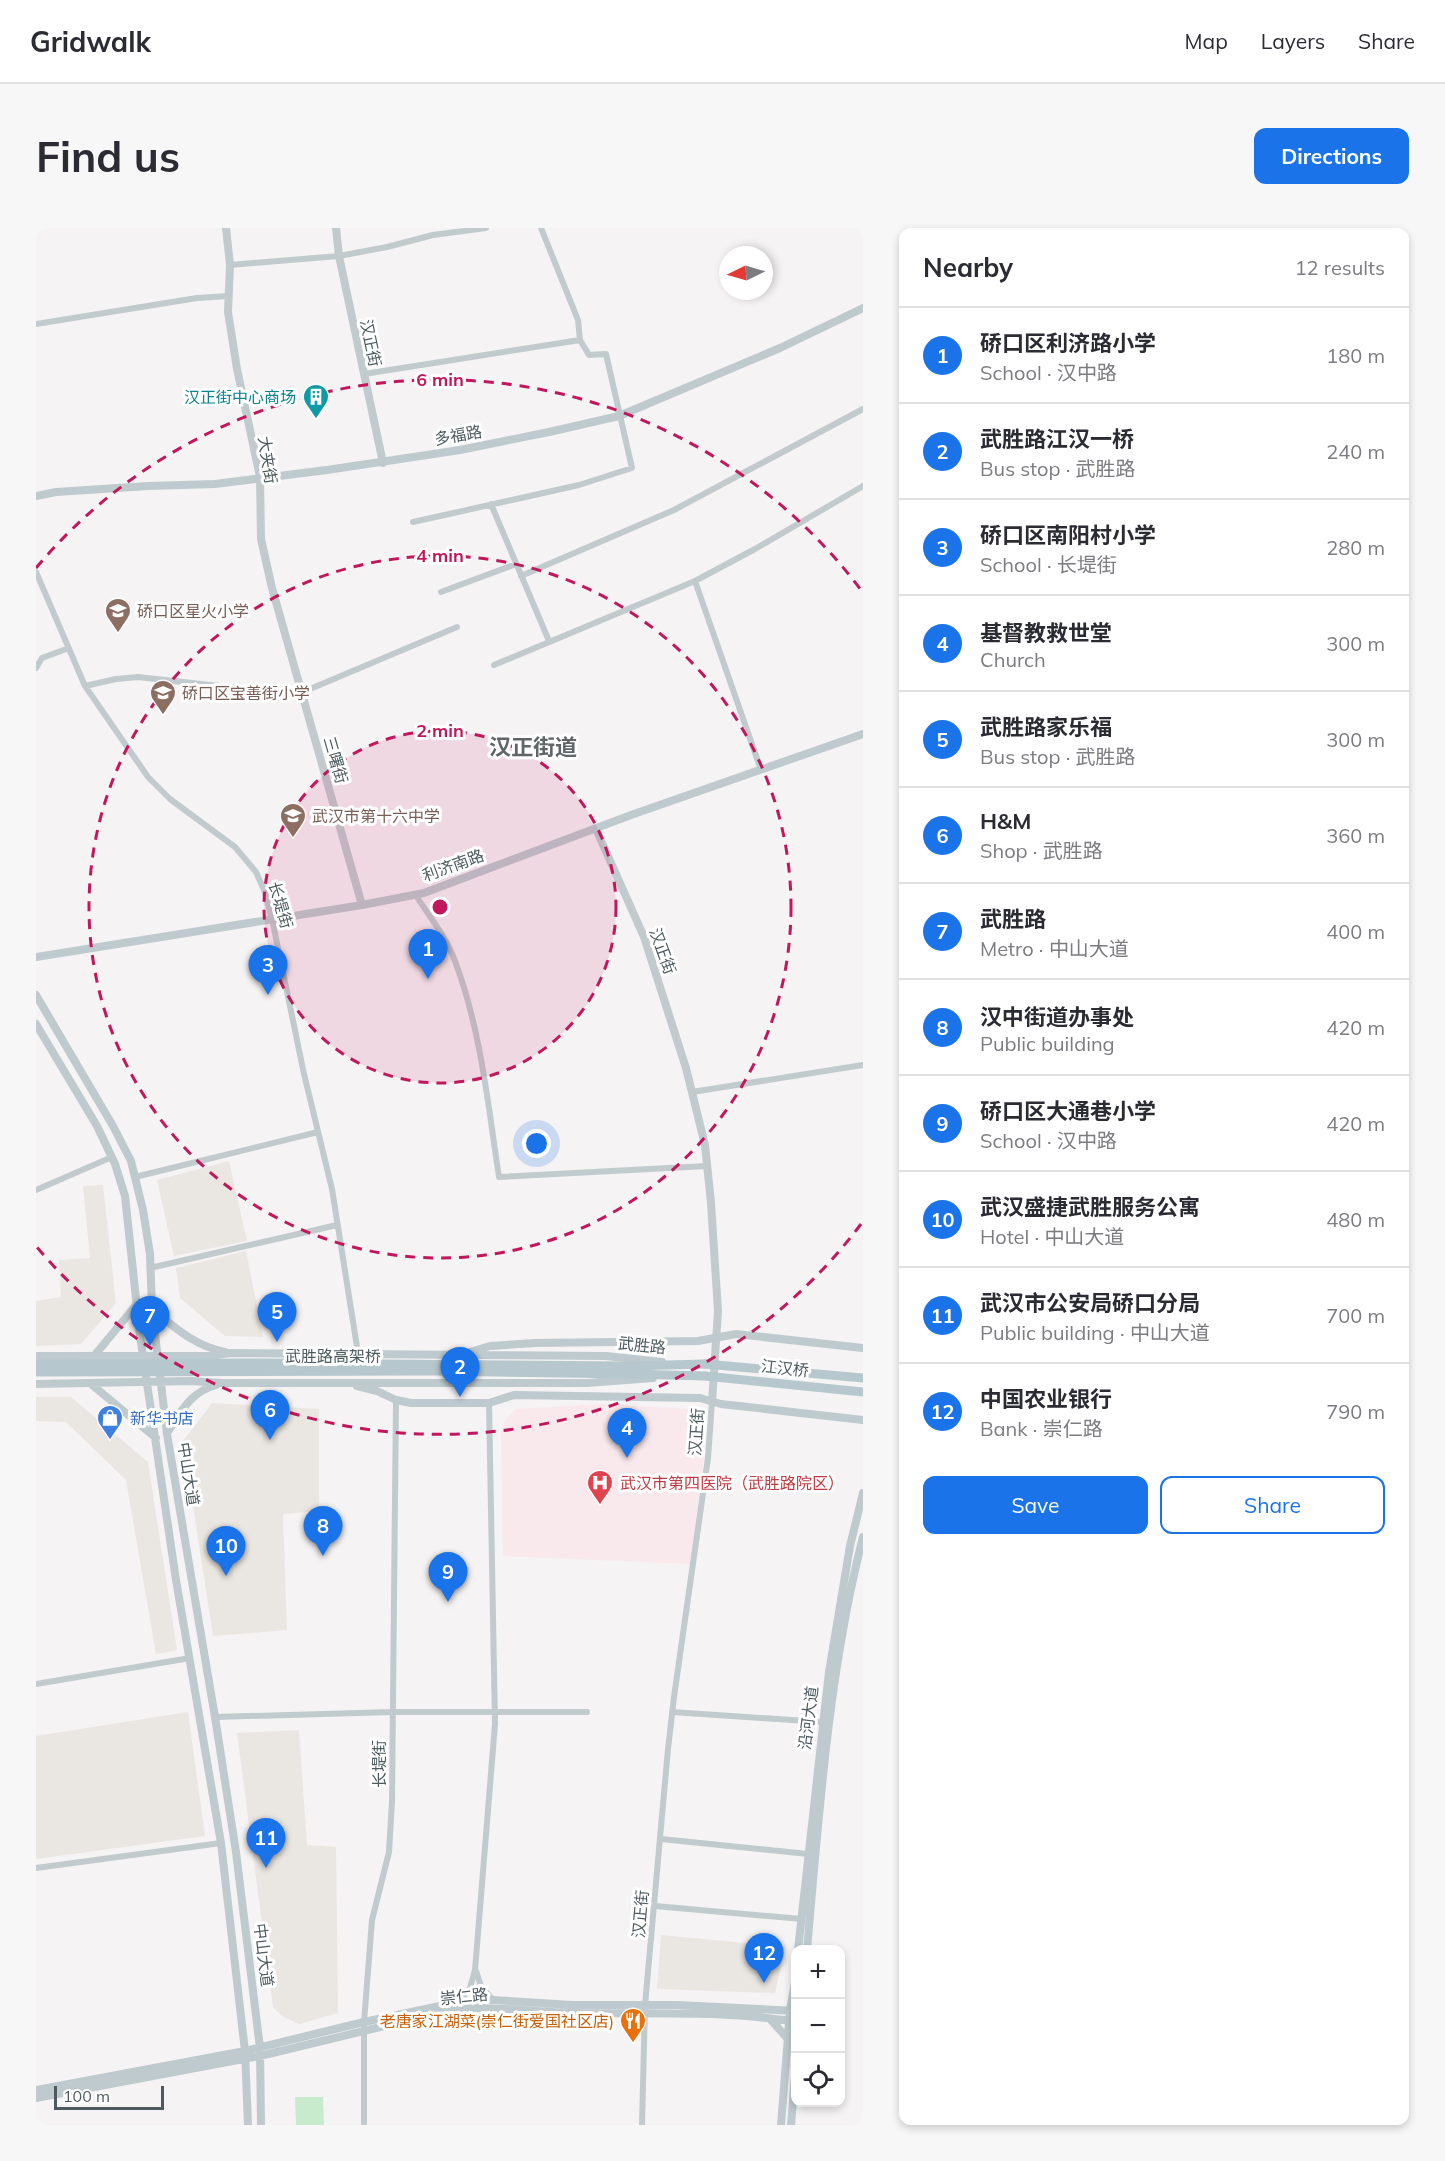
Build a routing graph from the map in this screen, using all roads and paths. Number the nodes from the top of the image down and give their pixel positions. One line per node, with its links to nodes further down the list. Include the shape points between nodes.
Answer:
1 (226, 228): 6 (street, 大夹街)
2 (336, 228): 5 (street, 汉正街)
3 (486, 228): 5 (street, via 433,235)
4 (540, 228): 10 (street, via 578,320)
5 (339, 256): 6 (street); 11 (street, 汉正街)
6 (230, 265): 7 (street, 大夹街)
7 (229, 296): 9 (street); 15 (street, 大夹街, via 237,369)
8 (863, 308): 13 (main road, 多福路)
9 (36, 324)
10 (580, 340): 11 (street); 13 (street, via 589,355 606,354)
11 (364, 375): 14 (street, 汉正街)
12 (863, 409): 22 (street, via 674,510)
13 (620, 416): 14 (main road, 多福路); 18 (street, via 632,468 579,485)
14 (383, 463): 15 (main road, 多福路)
15 (260, 477): 17 (main road, 多福路, via 215,484 136,486); 31 (street, 大夹街, via 261,539)
16 (863, 486): 23 (street)
17 (36, 496)
18 (491, 504): 19 (street); 20 (street)
19 (413, 522)
20 (516, 564): 22 (street); 24 (street)
21 (36, 572): 27 (street, 长堤街)
22 (521, 576): 26 (street)
23 (695, 581): 26 (street); 33 (street)
24 (441, 592)
25 (457, 627): 31 (street)
26 (549, 641): 28 (street)
27 (69, 648): 29 (street, via 42,658); 30 (street, 长堤街)
28 (494, 665)
29 (36, 668)
30 (85, 686): 31 (street, via 138,677 274,693); 37 (street, 长堤街, via 148,777 170,799 235,847 256,872)
31 (303, 692): 36 (street, 三曙街)
32 (863, 734): 33 (main road, 利济南路)
33 (761, 770): 34 (main road, 利济南路)
34 (596, 829): 35 (main road, 利济南路); 42 (street, 汉正街, via 645,937)
35 (416, 894): 36 (main road, 利济南路); 45 (street, via 455,960 473,1015 499,1177)
36 (362, 905): 37 (main road, 利济南路)
37 (272, 919): 38 (main road, 利济南路); 43 (street, 长堤街)
38 (36, 957)
39 (36, 995): 46 (main road, 中山大道, via 113,1125)
40 (36, 1023): 44 (main road, 中山大道)
41 (863, 1065): 42 (street)
42 (692, 1092): 45 (street, 汉正街)
43 (318, 1132): 46 (street); 48 (street, 长堤街)
44 (112, 1157): 47 (street); 50 (main road, 中山大道, via 125,1196)
45 (707, 1166): 52 (street, 汉正街)
46 (135, 1177): 49 (main road, 中山大道)
47 (36, 1190)
48 (337, 1225): 49 (street); 55 (street, 长堤街)
49 (150, 1268): 51 (main road, 中山大道)
50 (137, 1304): 58 (main road); 60 (main road, 中山大道)
51 (152, 1309): 54 (main road, via 195,1342); 59 (main road, 中山大道)
52 (717, 1337): 53 (main road, via 736,1334); 56 (main road, via 698,1341 512,1344); 79 (street, 汉正街)
53 (863, 1348)
54 (231, 1353): 55 (main road, 武胜路); 59 (main road, 武胜路)
55 (358, 1353): 56 (main road, 武胜路)
56 (461, 1354): 62 (main road, 武胜路, via 606,1356)
57 (36, 1356): 58 (main road, 武胜路)
58 (94, 1356): 60 (main road, 武胜路)
59 (158, 1356): 60 (main road, 武胜路); 70 (main road, 中山大道)
60 (144, 1357): 69 (main road, 中山大道)
61 (36, 1364): 64 (main road, 武胜路高架桥, bridge, via 260,1363)
62 (671, 1364): 63 (main road, 武胜路); 64 (main road)
63 (705, 1364): 68 (main road, 江汉桥, bridge)
64 (630, 1370): 65 (main road, 武胜路高架桥, bridge); 66 (main road)
65 (36, 1372)
66 (670, 1376): 67 (main road, 武胜路); 73 (main road, 武胜路)
67 (705, 1376): 76 (main road, 江汉桥, bridge)
68 (863, 1378)
69 (147, 1382): 70 (main road, 武胜路); 75 (main road, 武胜路); 83 (main road, 中山大道)
70 (161, 1382): 72 (main road, 武胜路); 82 (main road, 中山大道)
71 (341, 1382): 72 (main road, 武胜路); 73 (main road, 武胜路); 78 (main road)
72 (222, 1383): 82 (main road, via 207,1387 188,1400)
73 (544, 1383): 77 (main road)
74 (36, 1384): 75 (main road, 武胜路)
75 (91, 1384): 83 (main road)
76 (863, 1392)
77 (514, 1395): 79 (main road, via 700,1398); 80 (main road)
78 (396, 1400): 80 (main road); 89 (street, 长堤街)
79 (711, 1402): 81 (main road); 91 (street, 汉正街, via 707,1468)
80 (489, 1403): 88 (street)
81 (863, 1420)
82 (167, 1434): 92 (main road, 中山大道)
83 (156, 1438): 86 (main road, 中山大道)
84 (863, 1493): 93 (main road, 沿河大道, via 840,1600)
85 (863, 1537): 101 (main road, 沿河大道, via 855,1566 822,1785)
86 (190, 1658): 87 (street); 95 (main road, 中山大道)
87 (36, 1684)
88 (495, 1710): 89 (street); 90 (street); 102 (street)
89 (393, 1712): 92 (street); 110 (street, 长堤街, via 389,1852 372,1920)
90 (587, 1712)
91 (672, 1712): 93 (street); 94 (street, 汉正街)
92 (215, 1717): 113 (main road, 中山大道)
93 (822, 1722): 96 (main road, 沿河大道)
94 (661, 1839): 96 (street); 98 (street, 汉正街)
95 (220, 1842): 97 (street); 114 (main road, 中山大道)
96 (808, 1854): 99 (main road, 沿河大道)
97 (36, 1868)
98 (655, 1906): 99 (street); 106 (street, 汉正街)
99 (802, 1919): 100 (main road, 沿河大道)
100 (799, 1945)
101 (807, 1945)
102 (476, 1970): 104 (street); 105 (street, via 470,1988)
103 (791, 1995): 108 (main road, via 778,2007)
104 (493, 2000): 105 (main road, 崇仁路); 106 (main road, 崇仁路)
105 (459, 2002): 110 (main road, 崇仁路)
106 (645, 2009): 108 (main road, 崇仁路); 110 (main road, 崇仁路, via 572,2013 459,2008); 121 (street, 汉正街)
107 (791, 2011): 108 (main road, 崇仁路)
108 (759, 2013): 109 (main road, 崇仁路); 112 (main road, via 772,2020)
109 (791, 2022)
110 (364, 2026): 113 (main road, 崇仁路); 120 (street, 长堤街)
111 (791, 2026): 112 (main road)
112 (788, 2039): 122 (main road)
113 (260, 2052): 114 (main road, 崇仁路); 119 (main road, 中山大道)
114 (246, 2055): 115 (main road, 崇仁路); 116 (main road, 崇仁路); 118 (main road, 中山大道)
115 (36, 2090)
116 (36, 2098)
117 (792, 2107): 123 (main road)
118 (248, 2125)
119 (261, 2125)
120 (364, 2125)
121 (642, 2125)
122 (781, 2125)
123 (791, 2125)

